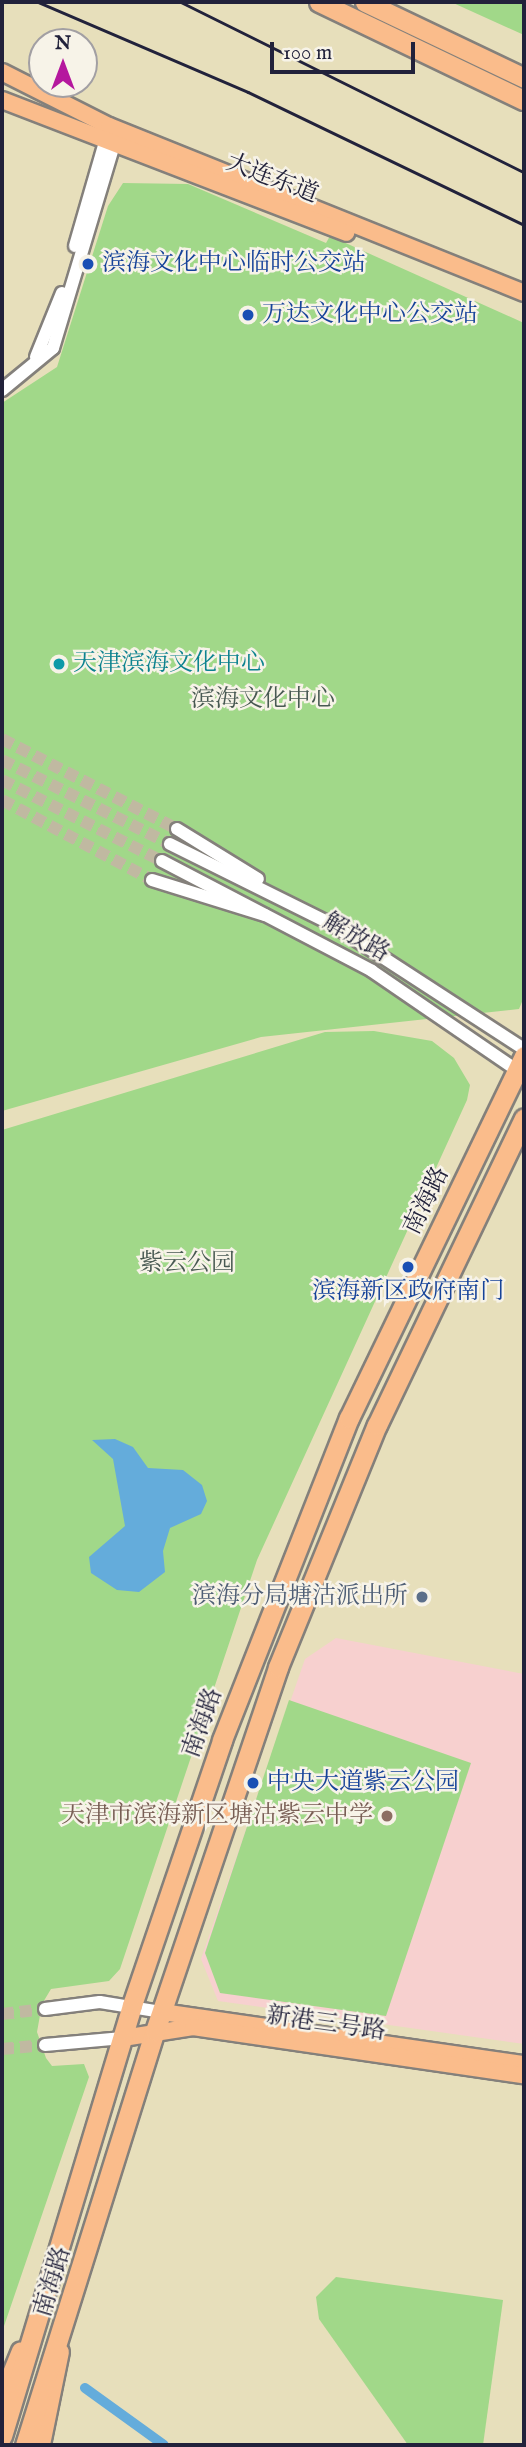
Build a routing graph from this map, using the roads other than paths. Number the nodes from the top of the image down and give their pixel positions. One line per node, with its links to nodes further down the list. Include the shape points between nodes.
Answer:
1 (319, 2): 6 (highway)
2 (365, 2): 4 (highway)
3 (2, 72): 7 (main road)
4 (524, 78)
5 (2, 100): 7 (main road, 大连东道)
6 (524, 100)
7 (112, 135): 8 (street); 9 (main road, 大连东道); 10 (main road, 大连东道)
8 (71, 277): 11 (street, via 45,346); 12 (street, via 54,348)
9 (524, 293)
10 (524, 303)
11 (2, 381)
12 (2, 390)
13 (177, 829): 17 (street)
14 (170, 844): 17 (street, 解放路)
15 (162, 861): 18 (street, 解放路)
16 (152, 880): 18 (street)
17 (284, 897): 19 (street, 解放路, via 408,969)
18 (277, 918): 20 (street, 解放路, via 424,1003)
19 (524, 1049)
20 (522, 1067): 22 (highway, 南海路, via 349,1418 222,1740)
21 (524, 1118): 24 (highway, 南海路, via 317,1566)
22 (132, 2005): 23 (street); 24 (street); 26 (highway, 南海路)
23 (45, 2009)
24 (162, 2012): 25 (highway, 南海路); 28 (main road, 新港三号路)
25 (155, 2031): 26 (main road, 新港三号路); 29 (main road, 新港三号路, via 193,2027); 31 (highway, 南海路)
26 (122, 2038): 27 (street); 30 (highway, 南海路)
27 (45, 2045)
28 (524, 2063)
29 (524, 2075)
30 (41, 2311): 32 (main road); 33 (highway, 南海路)
31 (64, 2329): 34 (highway, 南海路); 35 (main road)
32 (2, 2395)
33 (2, 2436)
34 (25, 2445)
35 (42, 2445)

